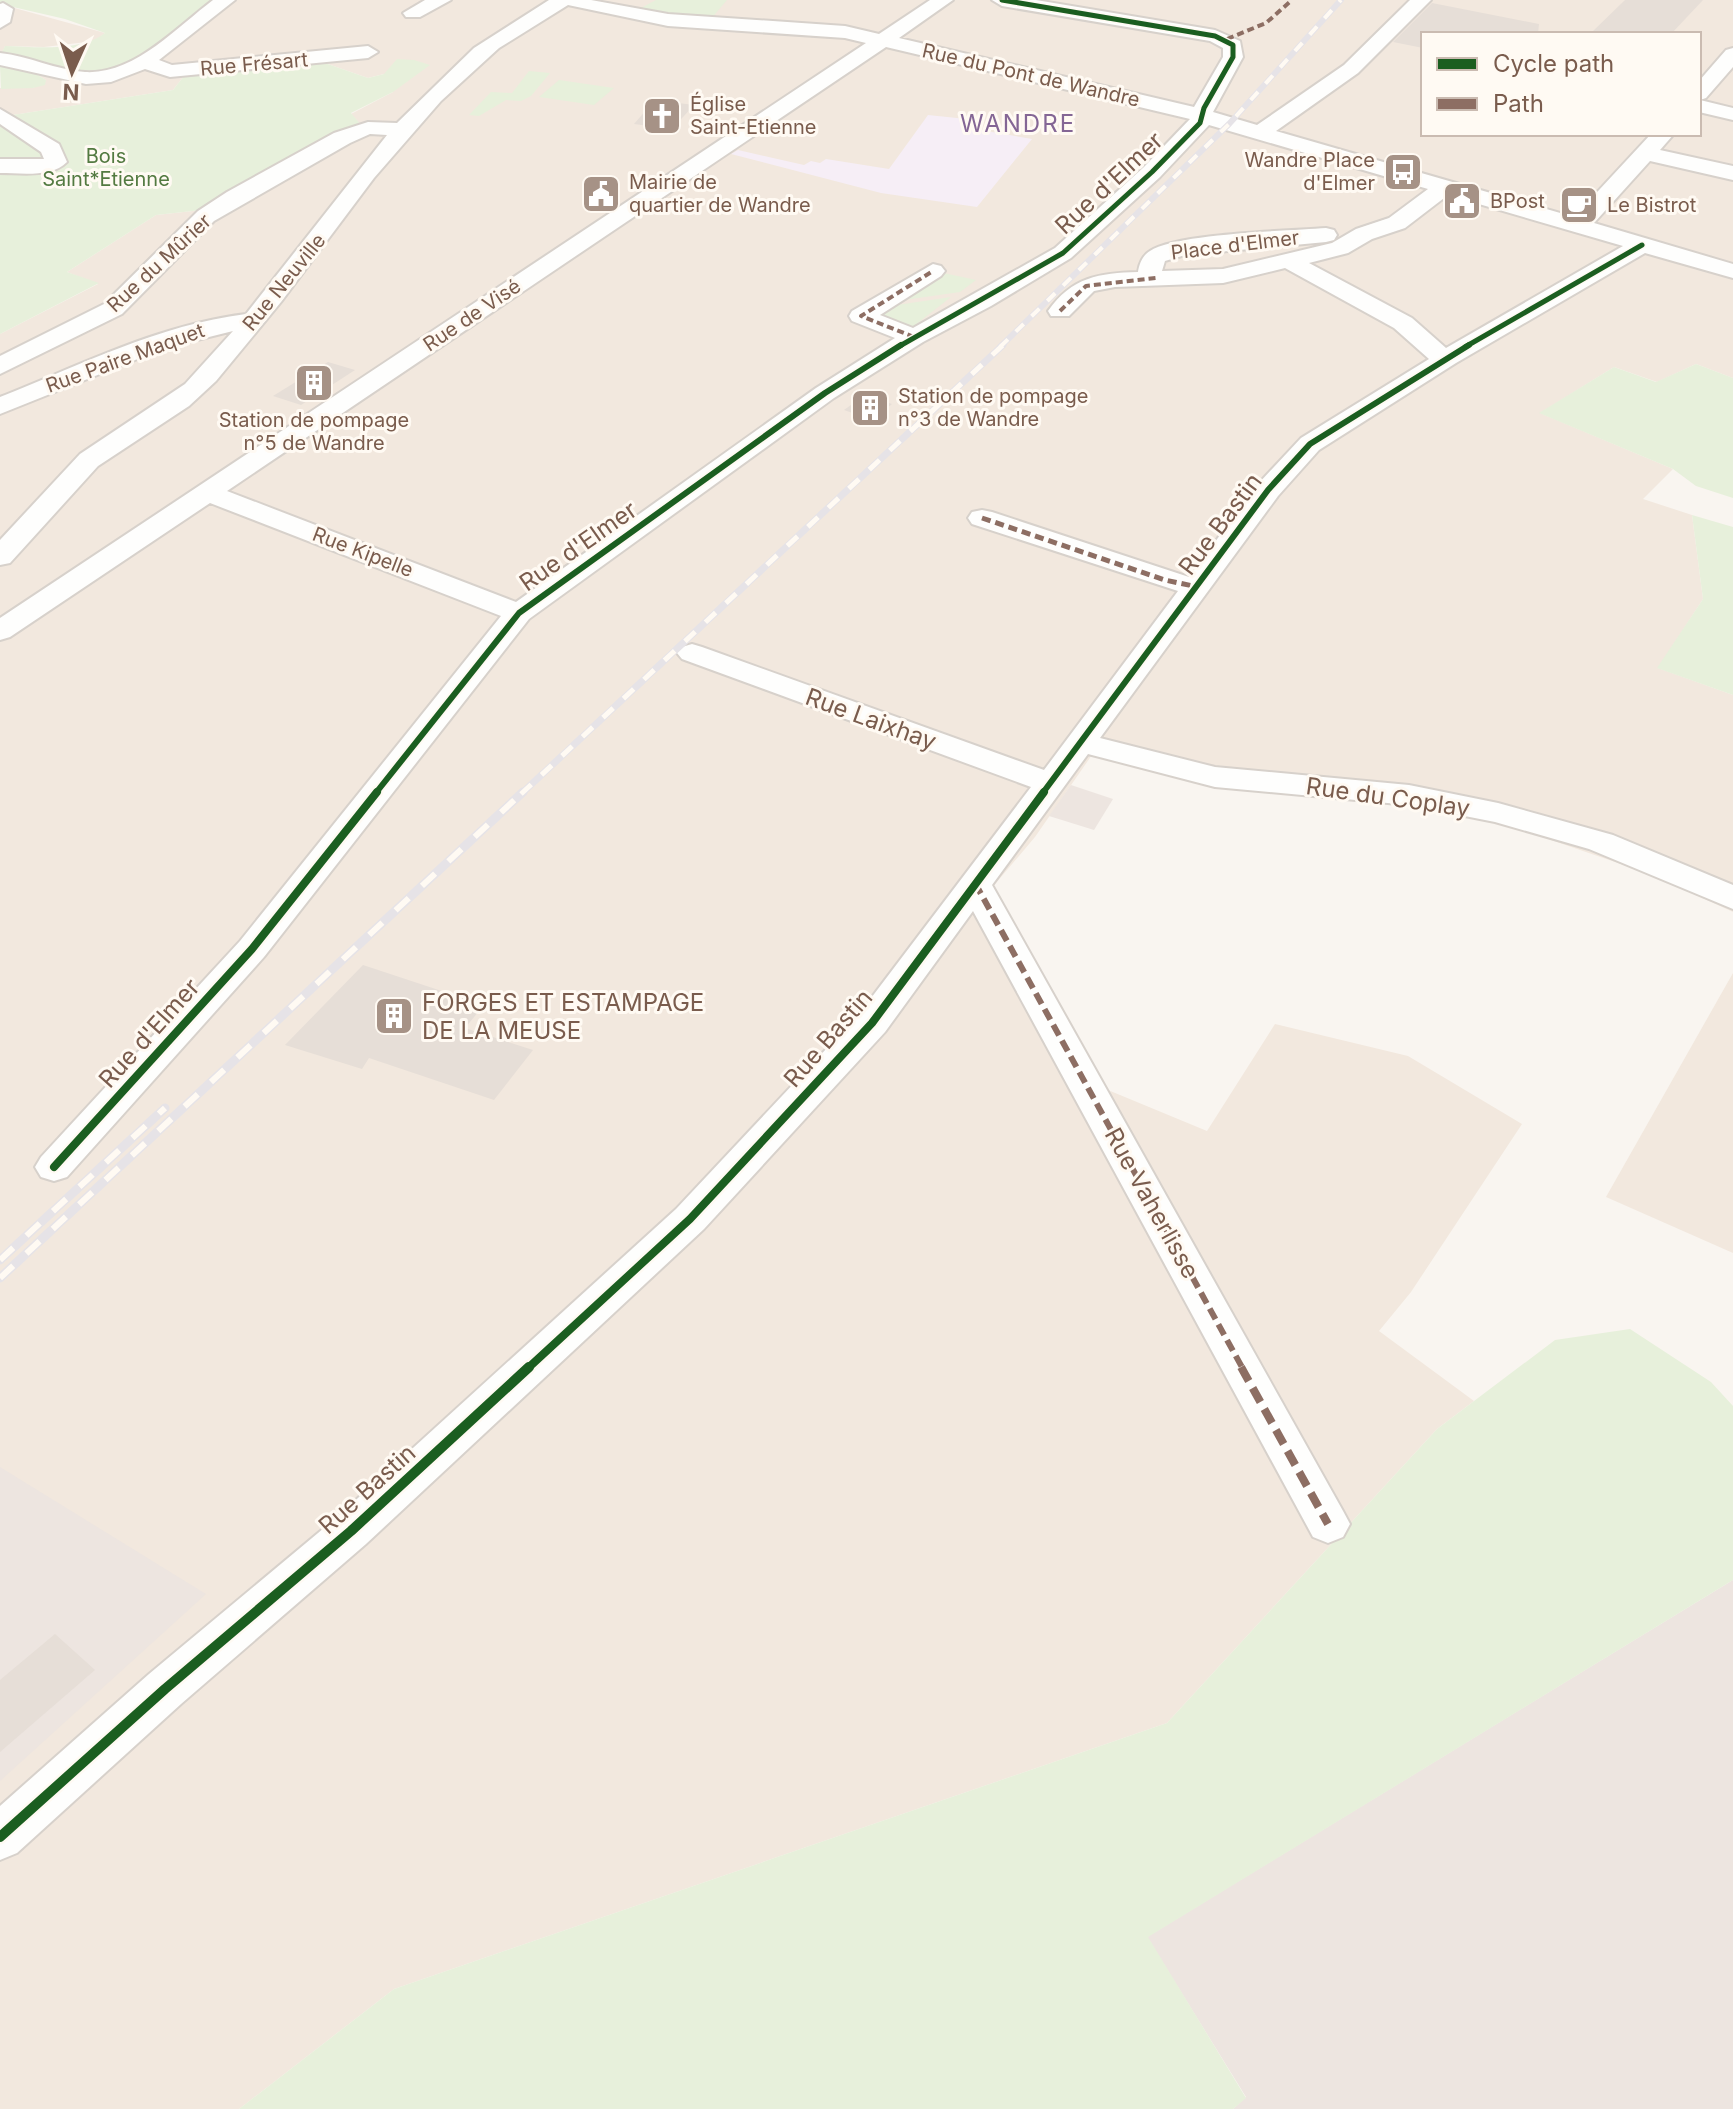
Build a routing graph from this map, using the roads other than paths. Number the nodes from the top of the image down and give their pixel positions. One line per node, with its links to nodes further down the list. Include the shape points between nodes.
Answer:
1 (225, 0): 13 (street)
2 (441, 0): 8 (street)
3 (562, 0): 19 (street, Rue Neuville, via 473,59)
4 (573, 0): 9 (street, Rue du Pont de Wandre, via 668,20 822,20)
5 (943, 0): 9 (street, Rue de Visé)
6 (1002, 0): 18 (street, Rue d'Elmer, via 1215,36 1233,45 1233,57)
7 (1421, 0): 20 (street, via 1351,69)
8 (413, 13)
9 (883, 40): 18 (street, Rue du Pont de Wandre); 39 (street, Rue de Visé)
10 (368, 52): 13 (street, Rue Frésart, via 170,71)
11 (1733, 54): 14 (street)
12 (0, 59): 13 (street, via 98,79 116,76)
13 (142, 61)
14 (1701, 92)
15 (1701, 106): 16 (street)
16 (1733, 114)
17 (0, 115): 23 (street, via 56,157 46,166)
18 (1203, 116): 20 (street, Rue du Pont de Wandre); 35 (street, Rue d'Elmer, via 1152,172 1063,253)
19 (404, 130): 34 (street, Rue Neuville); 37 (street, Rue du Mûrier, via 368,128 342,138 235,197 206,216 113,309)
20 (1259, 133): 25 (street, Rue du Pont de Wandre)
21 (1661, 136): 22 (street)
22 (1645, 153): 24 (street); 26 (street)
23 (0, 166)
24 (1733, 173)
25 (1443, 188): 26 (street, Rue du Pont de Wandre); 27 (street, Place d'Elmer, via 1397,223)
26 (1578, 227): 28 (street, Rue du Pont de Wandre)
27 (1364, 234): 29 (street, Place d'Elmer, via 1340,248); 32 (street, Place d'Elmer, via 1162,253 1150,266)
28 (1642, 245): 31 (street, Rue du Pont de Wandre); 36 (street, Rue Bastin)
29 (1292, 262): 32 (street, Place d'Elmer, via 1223,276); 36 (street, via 1402,323 1422,344)
30 (933, 271): 35 (street, via 861,316)
31 (1733, 271)
32 (1156, 278): 33 (street, via 1086,286)
33 (1060, 311)
34 (252, 321): 38 (street, Rue Paire Maquet, via 185,333); 41 (street, Rue Neuville, via 206,378 168,411 89,460)
35 (914, 337): 43 (street, Rue d'Elmer, via 825,393)
36 (1447, 358): 42 (street, Rue Bastin, via 1310,444 1268,490)
37 (0, 366)
38 (0, 406)
39 (206, 492): 43 (street, Rue Kipelle); 44 (street, Rue de Visé)
40 (982, 518): 42 (street)
41 (0, 557)
42 (1198, 587): 46 (street, Rue Bastin)
43 (519, 613): 50 (street, Rue d'Elmer, via 252,949)
44 (0, 631)
45 (692, 653): 47 (street, Rue Laixhay)
46 (1080, 742): 47 (street, Rue Bastin); 49 (street, Rue du Coplay, via 1215,777 1409,795 1498,813 1601,842)
47 (1050, 783): 48 (street, Rue Bastin)
48 (975, 883): 51 (street, Rue Vaherlisse); 52 (street, Rue Bastin, via 872,1023 690,1219 351,1531)
49 (1733, 898)
50 (54, 1167)
51 (1328, 1524)
52 (0, 1837)

